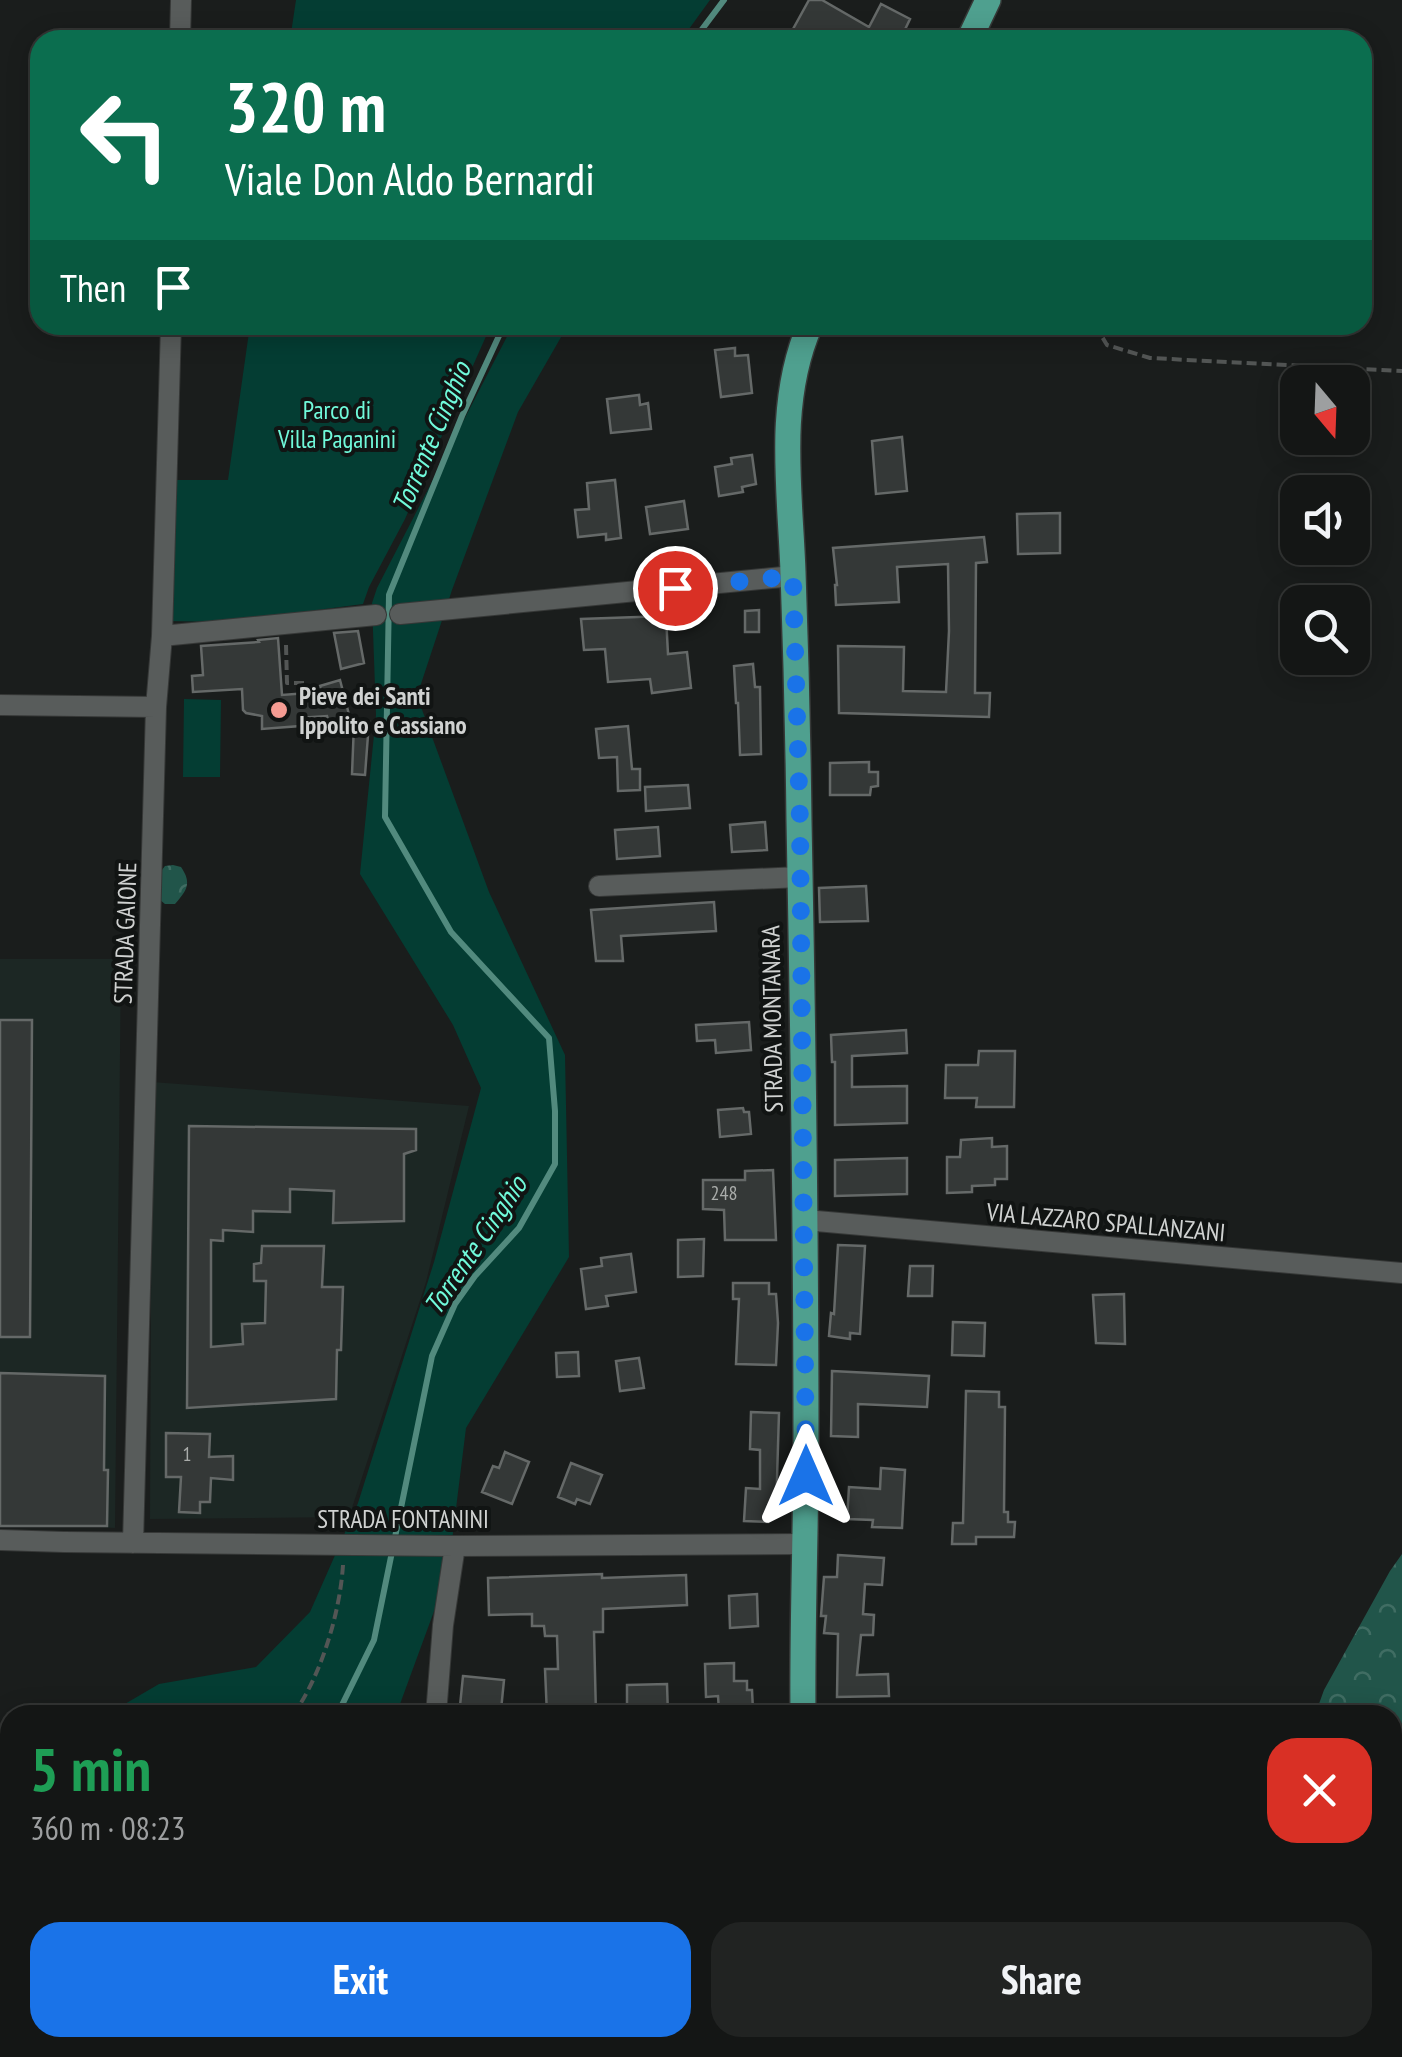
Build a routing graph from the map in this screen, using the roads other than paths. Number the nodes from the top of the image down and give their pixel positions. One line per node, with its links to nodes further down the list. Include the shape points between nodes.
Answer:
1 (181, 0): 3 (street)
2 (988, 0): 4 (main road)
3 (180, 30)
4 (974, 30)
5 (172, 335): 10 (street, STRADA GAIONE)
6 (805, 335): 7 (main road, STRADA MONTANARA, via 790,398 787,453)
7 (793, 576): 8 (street); 13 (main road, STRADA MONTANARA)
8 (400, 614)
9 (376, 615): 10 (street)
10 (162, 636): 12 (street, STRADA GAIONE)
11 (0, 706): 12 (street)
12 (156, 707): 18 (street, STRADA GAIONE)
13 (800, 878): 14 (street); 15 (main road, STRADA MONTANARA)
14 (599, 886)
15 (805, 1220): 16 (street, VIA LAZZARO SPALLANZANI); 19 (main road, STRADA MONTANARA)
16 (1402, 1273)
17 (0, 1540): 18 (street, STRADA FONTANINI)
18 (133, 1543): 20 (street, STRADA FONTANINI)
19 (805, 1544): 20 (street, STRADA FONTANINI); 22 (main road, STRADA MONTANARA)
20 (455, 1546): 21 (street)
21 (437, 1705)
22 (803, 1705)

